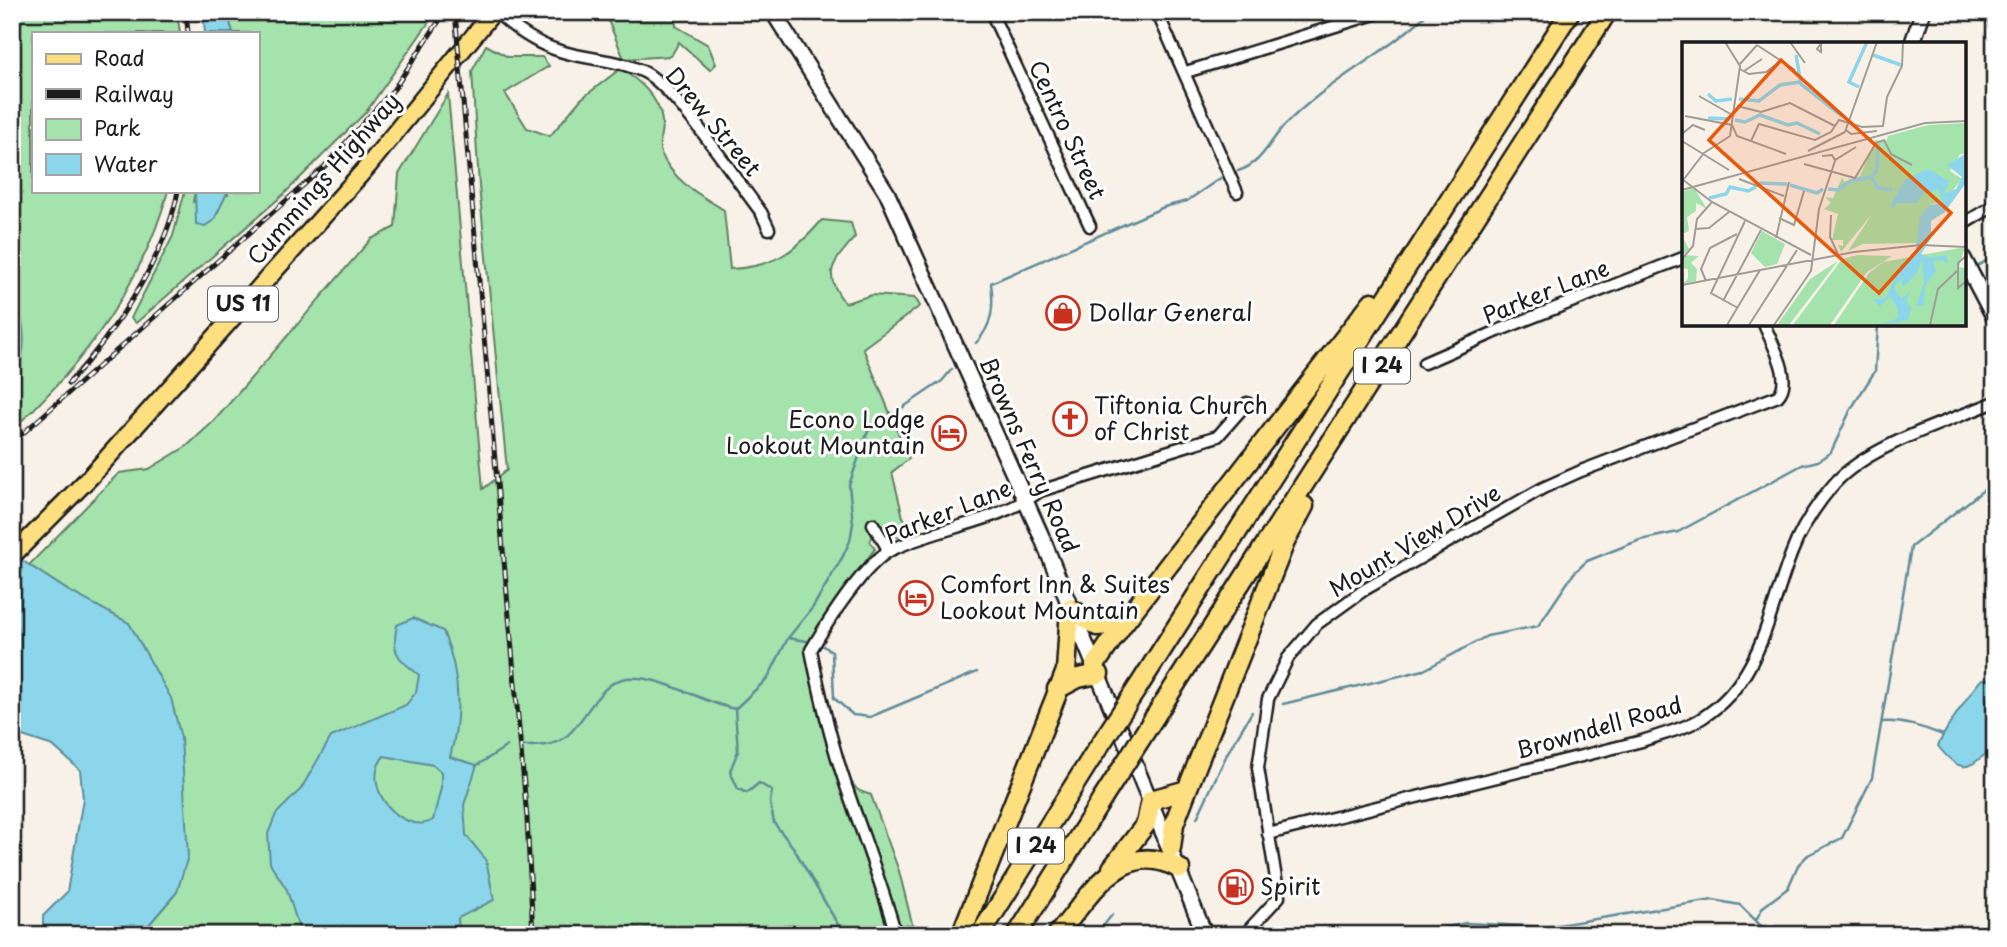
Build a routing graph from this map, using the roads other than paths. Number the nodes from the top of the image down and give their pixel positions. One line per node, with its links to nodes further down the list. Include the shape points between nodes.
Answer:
1 (495, 12): 16 (street, Drew Street, via 549,47 647,73 687,114); 29 (main road, Cummings Highway / US 11, via 368,166)
2 (773, 12): 26 (street, Browns Ferry Road, via 887,193)
3 (991, 12): 15 (street, Centro Street)
4 (1157, 12): 10 (street)
5 (1381, 12): 10 (street)
6 (1570, 12): 13 (highway, I 24)
7 (1607, 12): 25 (highway, I 24)
8 (1923, 12): 9 (street)
9 (1913, 42)
10 (1186, 72): 11 (street)
11 (1237, 192)
12 (1995, 205): 14 (street)
13 (1441, 212): 31 (highway); 42 (highway, I 24, bridge)
14 (1965, 223)
15 (1090, 226)
16 (769, 229)
17 (1682, 258): 22 (street, Parker Lane)
18 (1965, 261): 19 (street)
19 (1991, 303): 20 (street)
20 (1995, 319)
21 (1765, 326): 36 (street, Mount View Drive, via 1784,374 1778,396 1543,488 1364,590 1317,624 1289,658 1268,699 1258,768)
22 (1424, 363)
23 (1995, 402): 36 (street, Browndell Road, via 1865,457 1835,484 1791,553 1759,652 1727,699 1701,718 1642,741)
24 (1247, 403): 26 (street, Parker Lane, via 1217,436 1040,491)
25 (1324, 456): 34 (highway, via 1285,542); 43 (highway, I 24, bridge)
26 (1027, 501): 28 (street, Parker Lane); 30 (street, Browns Ferry Road)
27 (873, 524): 28 (street)
28 (889, 551): 40 (street, Parker Lane, via 834,612 811,650 845,785)
29 (12, 556)
30 (1070, 608): 31 (highway, via 1097,626); 32 (street, Browns Ferry Road); 33 (highway, via 1066,671)
31 (1123, 624): 32 (highway)
32 (1097, 669): 33 (highway); 35 (street, Browns Ferry Road)
33 (1057, 689): 41 (highway)
34 (1188, 790): 35 (highway); 37 (highway, via 1174,824)
35 (1152, 800): 37 (street, Browns Ferry Road); 39 (highway, via 1146,824)
36 (1268, 834): 46 (street, Mount View Drive, via 1279,897)
37 (1171, 848): 38 (street, Browns Ferry Road)
38 (1180, 869): 39 (highway, via 1165,860 1141,857 1127,862); 45 (street, Browns Ferry Road)
39 (1095, 890): 44 (highway)
40 (896, 935)
41 (961, 935)
42 (980, 935)
43 (1017, 935)
44 (1057, 935)
45 (1205, 935)
46 (1244, 935)

